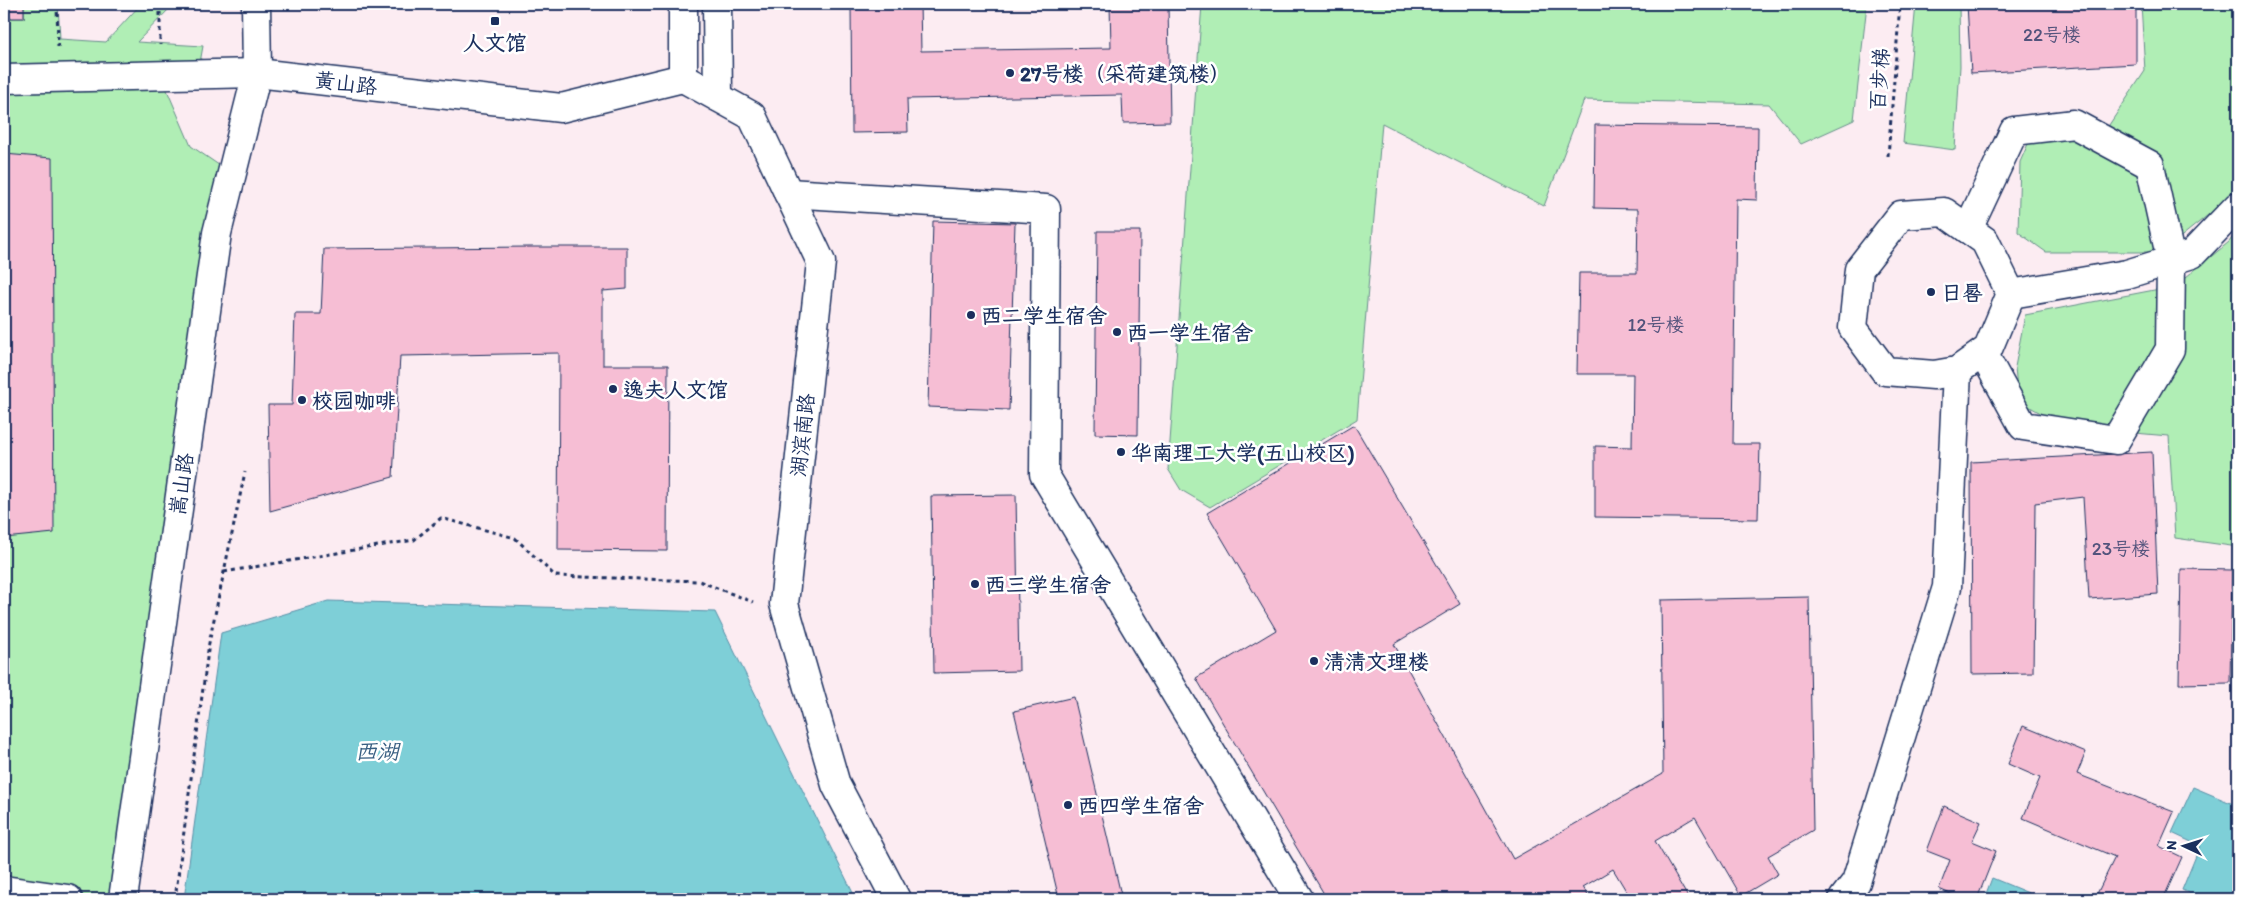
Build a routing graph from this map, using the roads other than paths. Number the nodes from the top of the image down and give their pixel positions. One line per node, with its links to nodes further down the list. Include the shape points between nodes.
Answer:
1 (256, 4): 4 (street, 嵩山路)
2 (683, 4): 5 (street)
3 (717, 4): 7 (street)
4 (257, 73): 5 (street, 黄山路, via 561,108); 6 (street, 黄山路); 18 (street, 嵩山路, via 217,232)
5 (683, 78): 7 (street, 湖滨南路)
6 (4, 79)
7 (718, 97): 8 (street, 湖滨南路, via 752,116)
8 (788, 193): 19 (street, 湖滨南路, via 821,262 784,604 836,785); 20 (street, via 1046,209 1044,474)
9 (2238, 206): 11 (street, via 2192,254)
10 (1968, 229): 11 (street, via 2014,132 2074,124 2150,165); 12 (street, via 1985,241); 14 (street, via 1944,212 1901,215 1859,269 1854,328 1885,371 1934,375)
11 (2171, 260): 12 (street, via 2127,274); 13 (street, via 2170,349 2116,440 2023,426)
12 (2011, 294): 13 (street, via 1988,349)
13 (1983, 353): 14 (street)
14 (1957, 371): 16 (street, via 1947,587)
15 (4, 890): 17 (street)
16 (1850, 891)
17 (68, 899)
18 (122, 899)
19 (896, 899)
20 (1299, 899)

